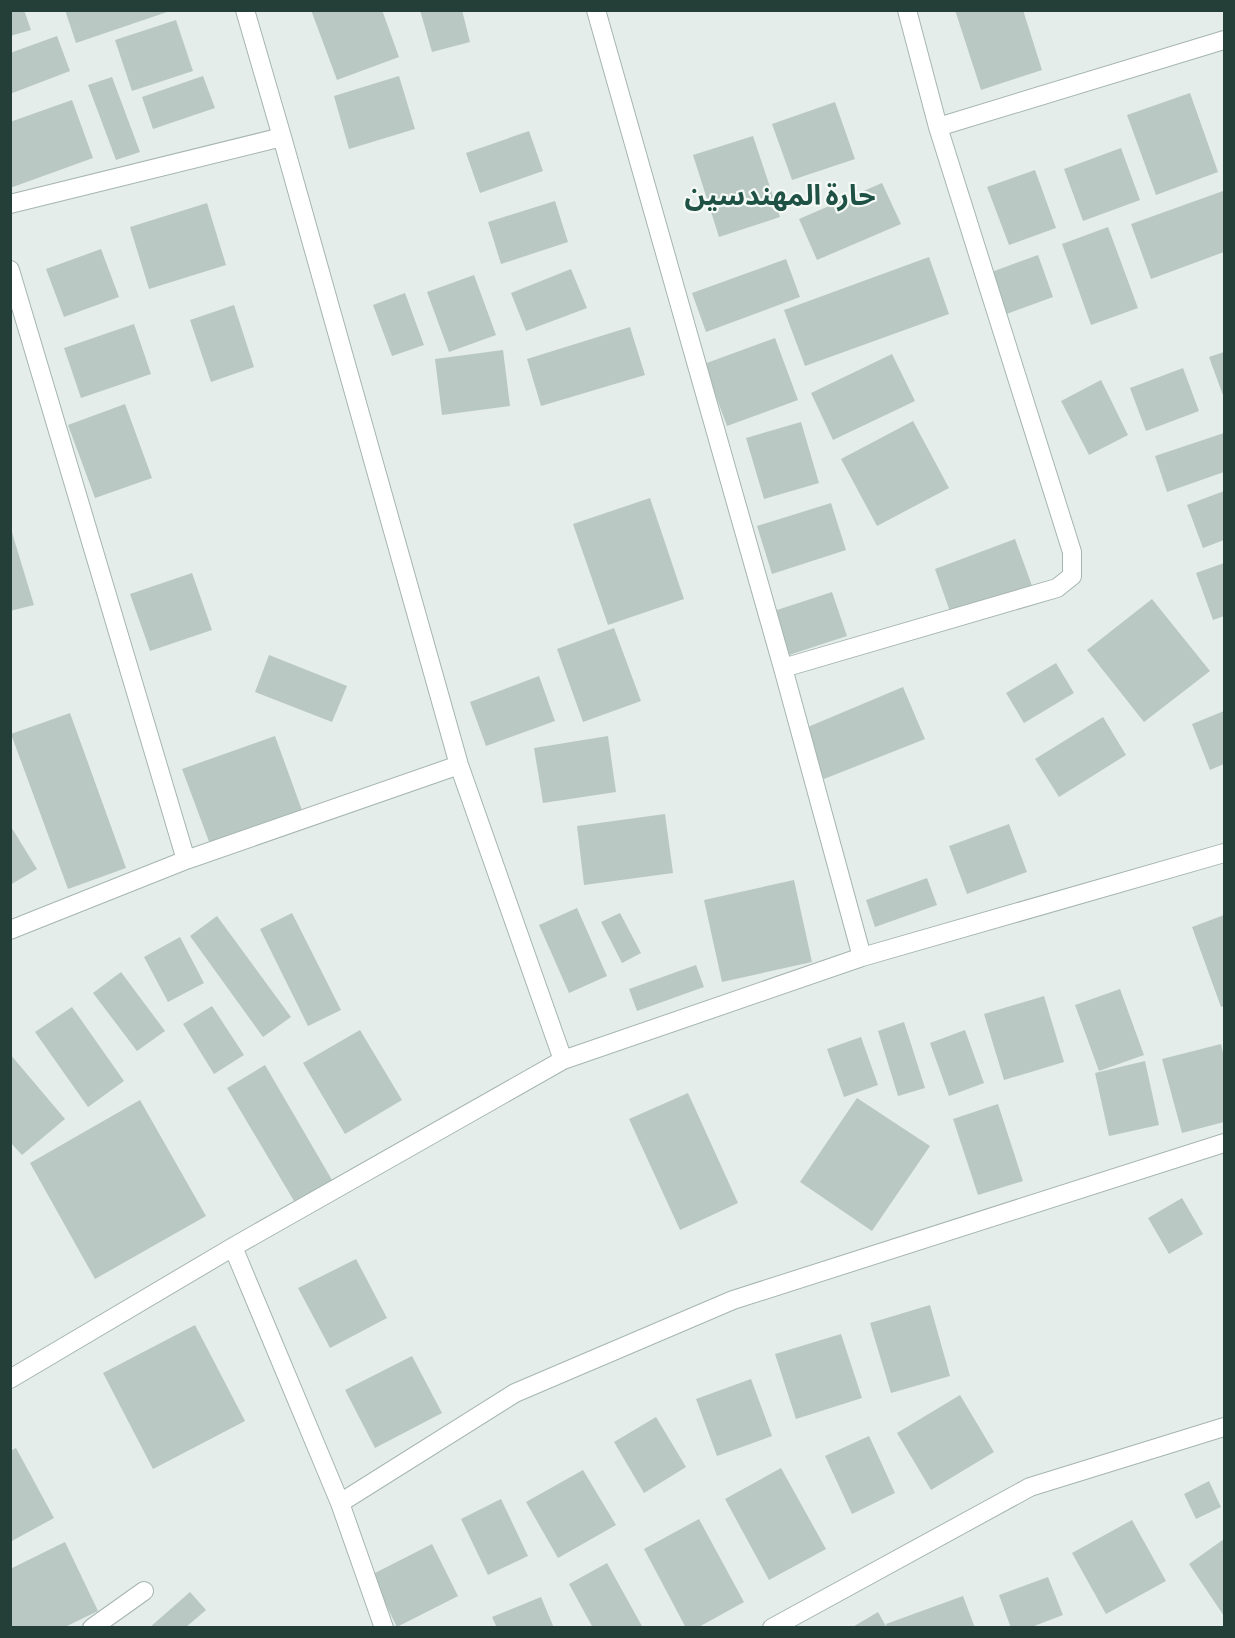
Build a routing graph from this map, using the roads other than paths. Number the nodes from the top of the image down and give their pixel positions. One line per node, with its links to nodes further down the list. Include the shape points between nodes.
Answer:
1 (245, 10): 6 (street)
2 (596, 10): 9 (street)
3 (907, 10): 5 (street)
4 (1224, 40): 5 (street)
5 (938, 127): 9 (street, via 1072,552 1072,576 1057,588)
6 (282, 137): 7 (street); 10 (street)
7 (10, 204)
8 (10, 270): 12 (street)
9 (783, 668): 14 (street)
10 (459, 765): 12 (street); 15 (street)
11 (1224, 853): 14 (street)
12 (186, 860): 13 (street)
13 (10, 930)
14 (862, 957): 15 (street)
15 (563, 1060): 17 (street)
16 (1224, 1143): 20 (street, via 733,1300 515,1393)
17 (233, 1247): 18 (street); 20 (street)
18 (10, 1379)
19 (1224, 1426): 24 (street, via 1030,1487)
20 (340, 1503): 23 (street)
21 (144, 1591): 22 (street)
22 (92, 1628)
23 (384, 1628)
24 (772, 1628)

